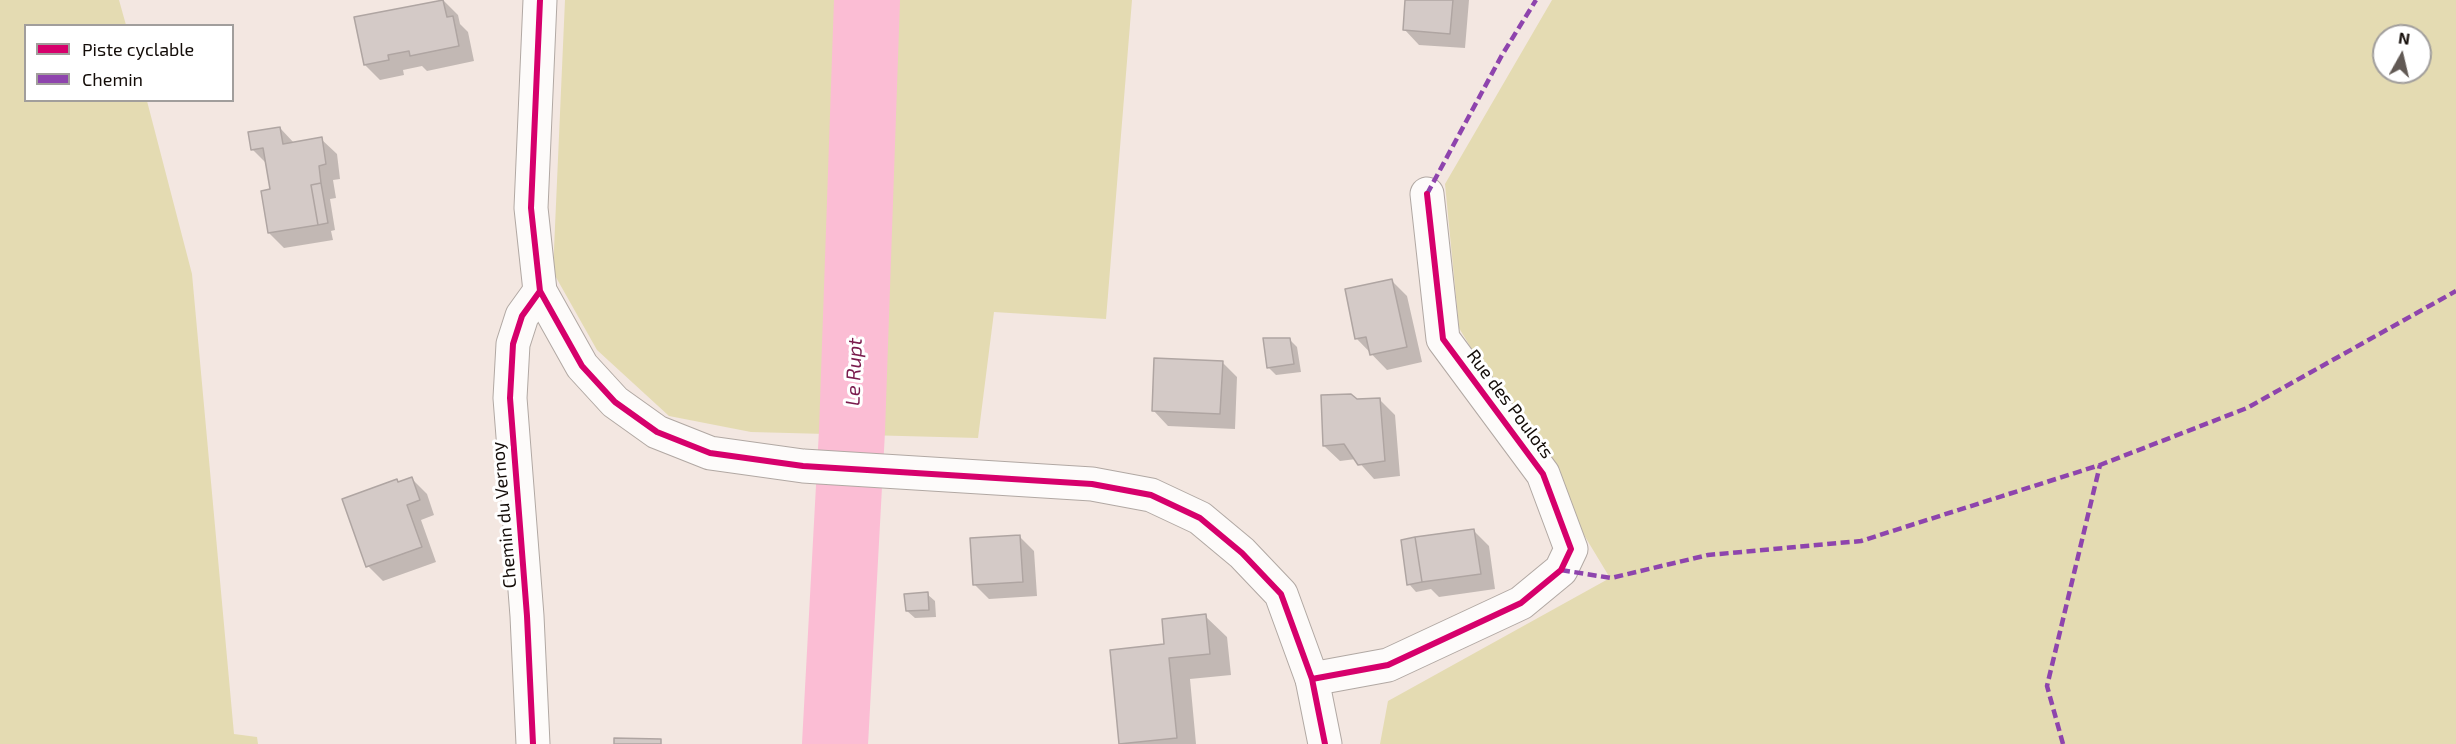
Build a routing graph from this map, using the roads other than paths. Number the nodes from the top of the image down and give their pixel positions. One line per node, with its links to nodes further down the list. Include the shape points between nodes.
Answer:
1 (540, 0): 3 (main road, via 531,208)
2 (1427, 194): 4 (main road, Rue des Poulots, via 1443,339 1543,474 1571,549 1561,570 1521,603 1389,665)
3 (540, 291): 4 (main road, via 582,366 615,402 657,432 710,453 803,466 1092,484 1151,495 1200,518 1242,553 1281,594); 5 (main road, Chemin du Vernoy, via 522,316 513,344 510,398 528,616)
4 (1312, 679): 6 (main road)
5 (533, 744)
6 (1325, 744)

